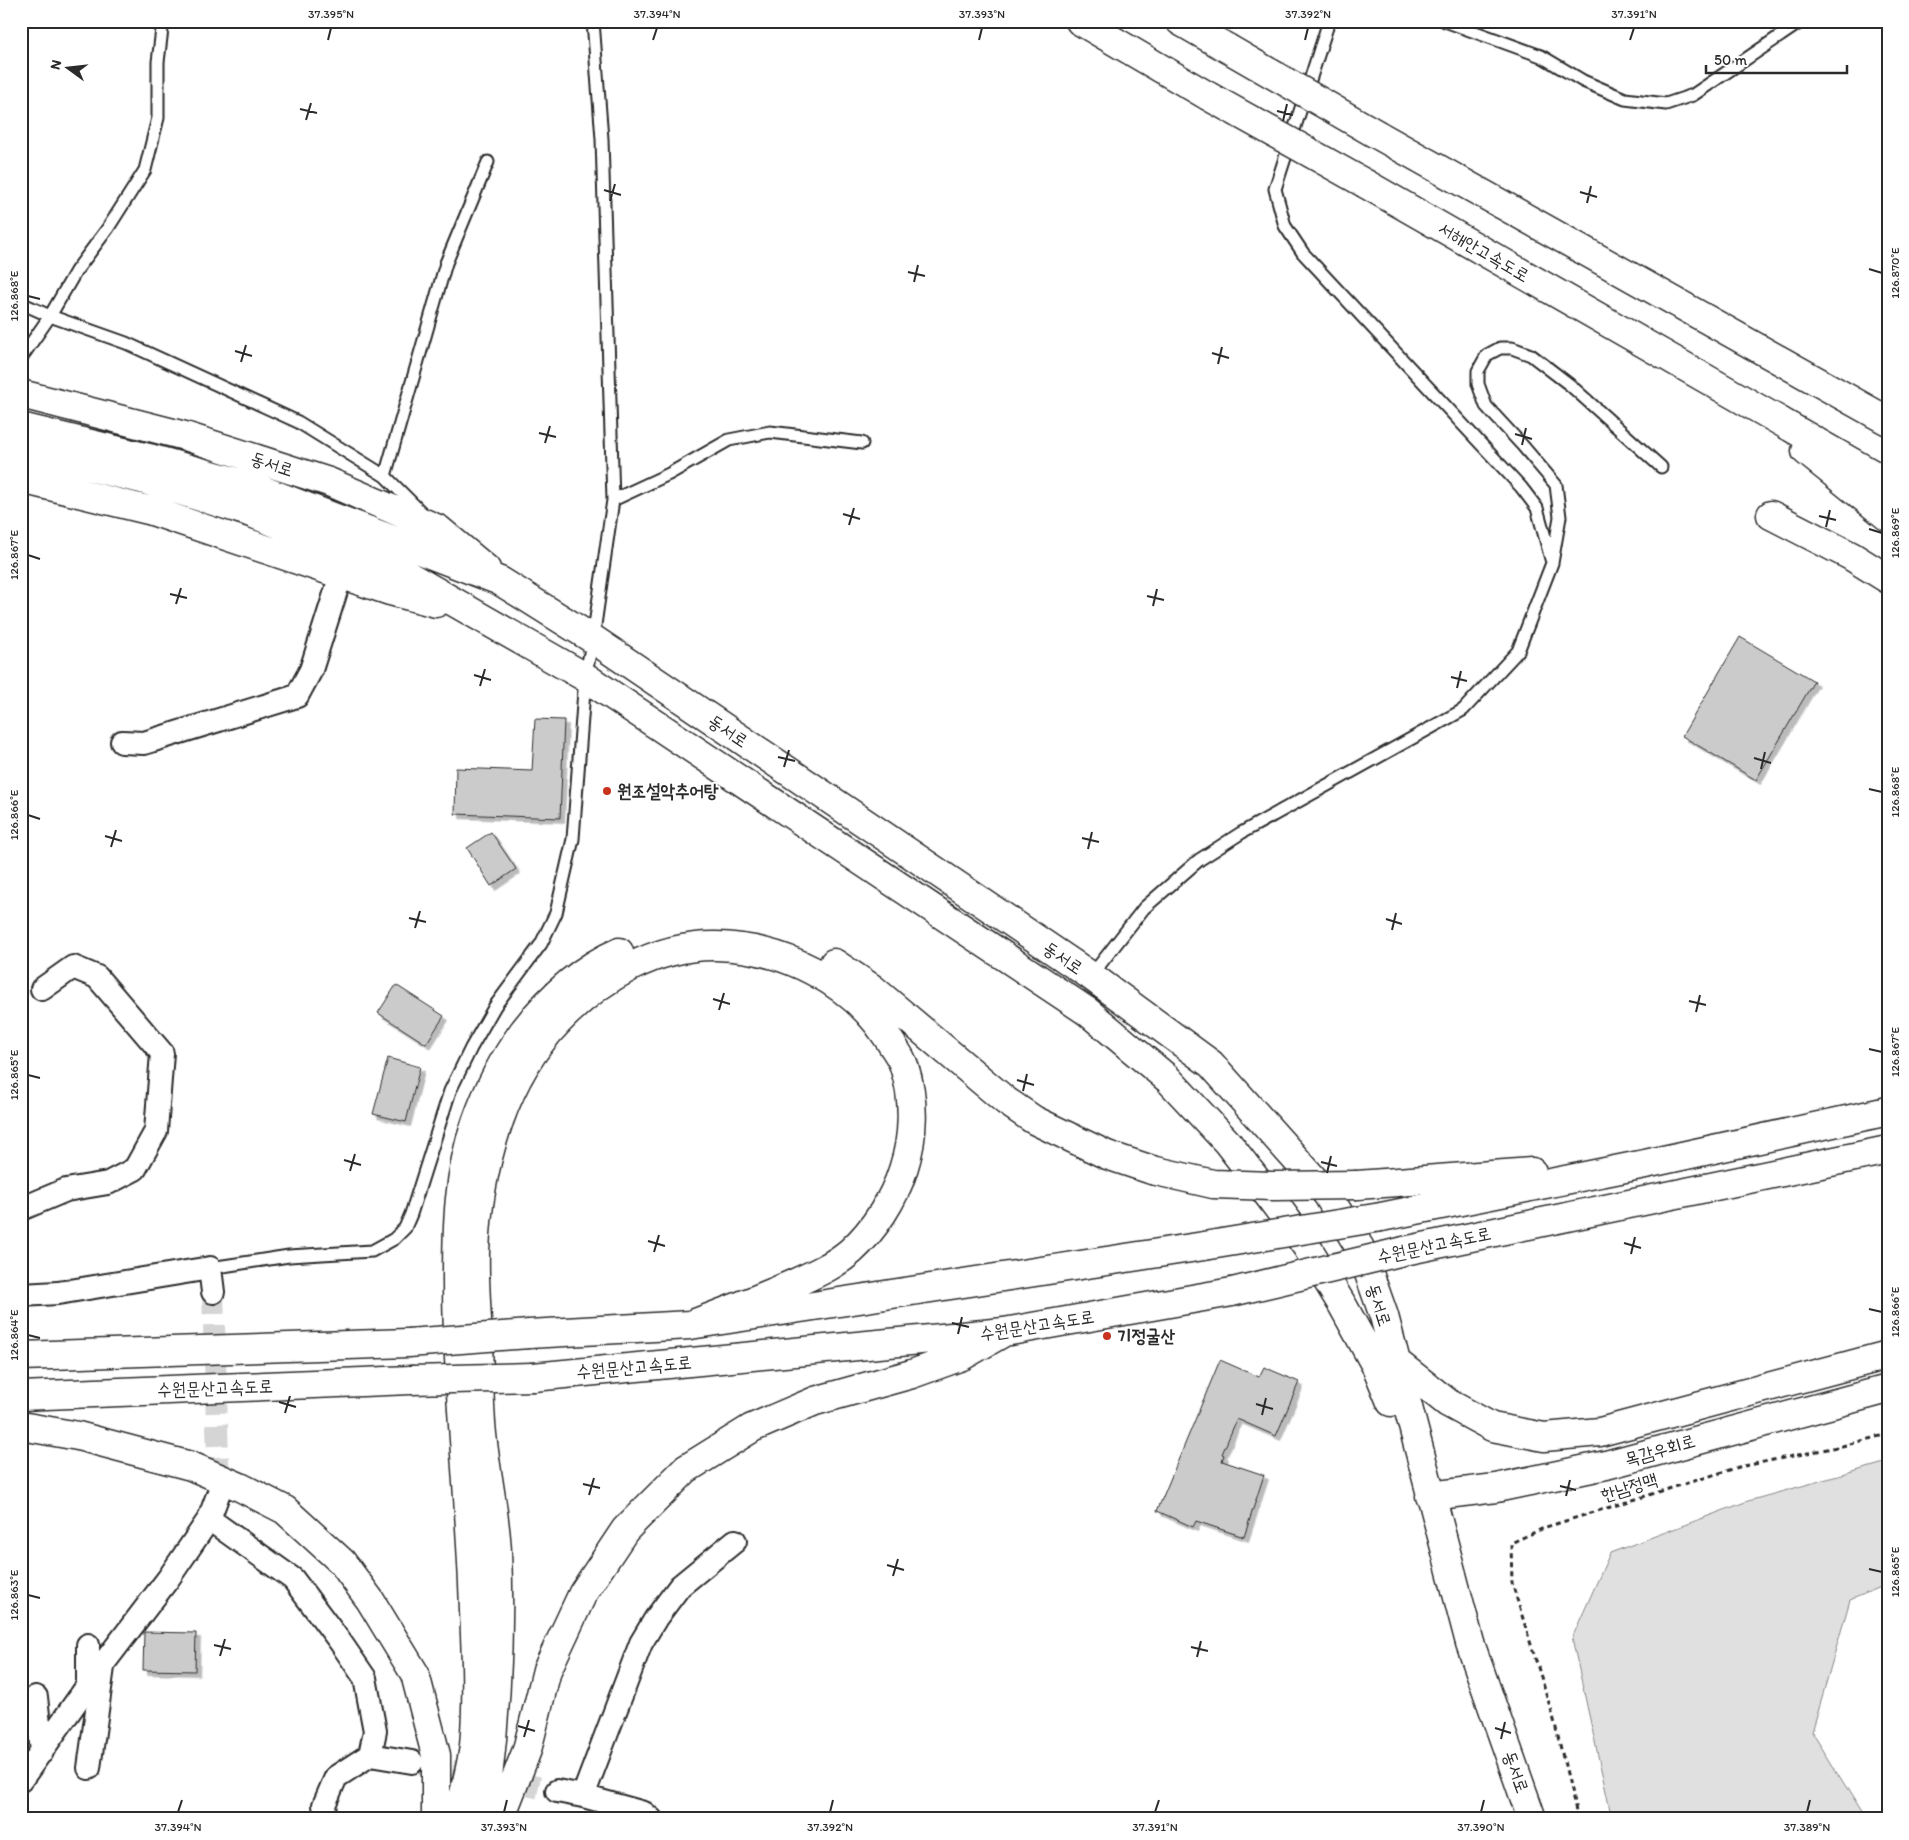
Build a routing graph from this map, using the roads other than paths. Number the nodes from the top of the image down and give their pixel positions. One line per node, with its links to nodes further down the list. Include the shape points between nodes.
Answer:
1 (163, 21): 10 (lane, via 158,62 158,118 145,170 76,271)
2 (593, 21): 22 (lane, via 602,139)
3 (1080, 21): 13 (main road, 서해안고속도로, bridge)
4 (1180, 21): 14 (main road, bridge, via 1378,136)
5 (1328, 21): 26 (lane, via 1275,189 1285,226 1303,252 1522,487 1537,508)
6 (1445, 21): 7 (lane, via 1541,56 1583,81 1625,99 1666,104 1693,95)
7 (1802, 21)
8 (488, 162): 19 (lane, via 446,263)
9 (21, 303): 10 (lane)
10 (50, 316): 11 (lane); 19 (lane, via 126,342 298,422)
11 (21, 358)
12 (26, 392): 25 (main road, 동서로, via 185,436 329,482)
13 (1735, 394): 21 (main road, 서해안고속도로); 24 (main road)
14 (1888, 421)
15 (21, 427): 29 (main road, 동서로, via 252,486)
16 (862, 443): 22 (lane, via 770,432 729,440 669,474)
17 (21, 451): 30 (main road, 동서로, via 142,479 246,511 407,575)
18 (1661, 467): 26 (lane, via 1570,385 1531,355 1512,348 1500,348 1487,354 1478,371 1478,384 1486,406 1556,485 1560,517)
19 (384, 476): 25 (lane)
20 (21, 479): 27 (main road, 동서로, via 152,511)
21 (1888, 483)
22 (613, 500): 31 (lane)
23 (1771, 515): 28 (main road)
24 (1888, 517)
25 (438, 529): 29 (main road, 동서로)
26 (1552, 563): 34 (lane, via 1518,651 1463,710 1240,833 1199,860 1144,908)
27 (342, 575): 30 (main road, 동서로, via 390,591); 33 (street, via 311,670 297,696 144,743)
28 (1888, 579)
29 (500, 581): 31 (main road, 동서로)
30 (472, 611): 32 (main road, 동서로)
31 (593, 639): 32 (lane); 34 (main road, 동서로)
32 (585, 677): 40 (lane, via 573,839 556,913 541,944 495,1006 450,1091 405,1228 394,1239 372,1251 289,1256); 52 (main road, 동서로, via 1088,1012 1168,1079 1227,1142 1307,1246 1377,1368)
33 (122, 742)
34 (1091, 976): 47 (main road, 동서로, via 1211,1064 1327,1194 1360,1248)
35 (42, 988): 39 (street, via 73,967 97,977 162,1053 156,1131 135,1169 108,1183 66,1190)
36 (1888, 1111): 38 (main road, 수원문산고속도로)
37 (1888, 1150): 44 (main road, 수원문산고속도로, bridge, via 1404,1251 1232,1292)
38 (1645, 1164): 43 (main road, 수원문산고속도로, bridge, via 1380,1217); 69 (main road, bridge, via 1357,1185 1213,1184 1152,1170 1107,1155 1034,1120 1006,1102 873,988 846,969 792,942 745,930 696,929 652,938 612,955 577,977 545,1005 518,1040 496,1076 475,1124 460,1198 457,1326 474,1609 475,1704 474,1747)
39 (21, 1209)
40 (210, 1268): 41 (street); 42 (street, via 58,1293)
41 (213, 1292)
42 (21, 1295)
43 (690, 1325): 45 (main road, 수원문산고속도로, bridge, via 408,1342); 70 (main road, via 830,1267 853,1249 897,1190 909,1152 912,1110 903,1063 879,1024 844,989 797,963 749,949 714,946 686,949 660,955 604,981 553,1026 529,1057 497,1128 481,1190 474,1258 481,1424 497,1548 498,1661)
44 (1004, 1332): 49 (main road, 수원문산고속도로, bridge, via 533,1377); 71 (main road, via 962,1356 912,1374 815,1401 752,1428 686,1469 625,1530 583,1593 547,1670 527,1750)
45 (21, 1356)
46 (1888, 1356): 47 (main road, 목감우회로, via 1600,1432 1544,1437 1492,1427 1448,1403)
47 (1396, 1362): 52 (main road, 동서로)
48 (1888, 1389): 52 (main road, 목감우회로, via 1606,1465 1496,1488)
49 (21, 1396)
50 (21, 1426): 68 (main road, via 78,1436 191,1466 285,1510 342,1562 370,1600 415,1674 436,1754)
51 (218, 1492): 53 (street)
52 (1430, 1496): 73 (main road, 동서로, via 1470,1643)
53 (209, 1519): 56 (street); 60 (street, via 293,1580 342,1643 365,1678 375,1731)
54 (735, 1541): 65 (street, via 680,1586 641,1643)
55 (88, 1645): 57 (street)
56 (104, 1664): 57 (street); 62 (street)
57 (88, 1686): 59 (street)
58 (36, 1697): 59 (street)
59 (42, 1752): 63 (street)
60 (370, 1755): 61 (street); 67 (street, via 336,1777 324,1805)
61 (412, 1762)
62 (89, 1768)
63 (21, 1780)
64 (558, 1792): 65 (street)
65 (583, 1796): 66 (street)
66 (616, 1812): 72 (street, via 644,1813)
67 (326, 1819)
68 (436, 1819)
69 (458, 1819)
70 (483, 1819)
71 (500, 1819)
72 (651, 1819)
73 (1532, 1819)

